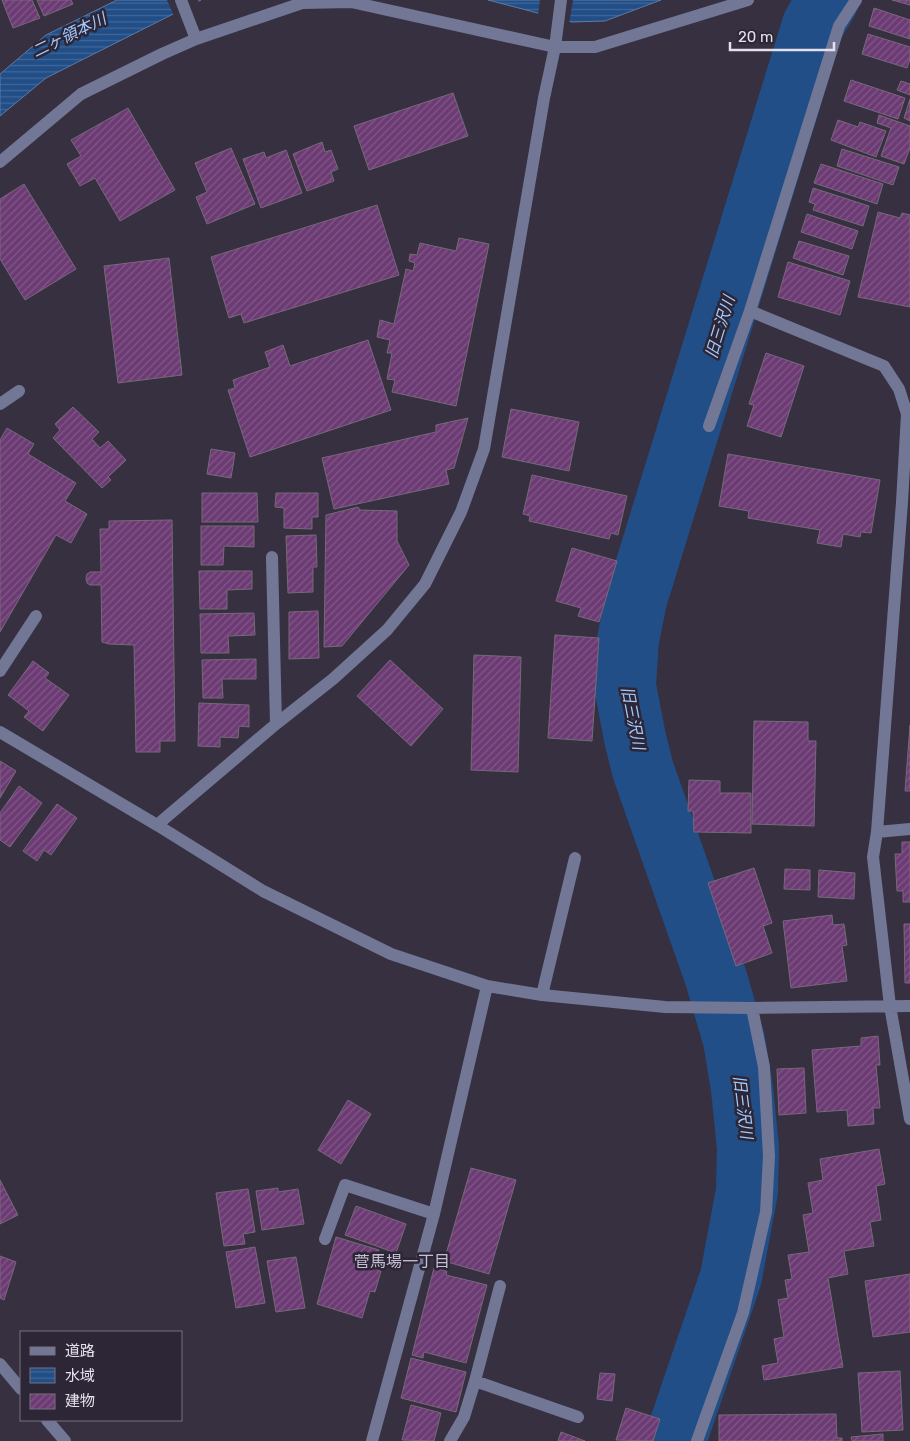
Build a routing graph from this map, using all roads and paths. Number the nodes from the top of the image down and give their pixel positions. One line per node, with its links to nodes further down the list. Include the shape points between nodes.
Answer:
1 (181, 0): 5 (street)
2 (561, 0): 6 (street)
3 (748, 0): 6 (street, via 595,47)
4 (856, 0): 8 (street, via 839,26)
5 (196, 40): 6 (street, via 302,3 351,2); 7 (street, via 81,94)
6 (555, 47): 16 (street, via 484,449 461,512 424,584 387,630)
7 (0, 162)
8 (750, 311): 11 (street); 12 (street, via 884,366 899,388 907,414)
9 (19, 390): 10 (street)
10 (0, 404)
11 (709, 426)
12 (906, 502): 20 (street)
13 (272, 557): 16 (street)
14 (36, 616): 15 (street)
15 (0, 671)
16 (276, 724): 18 (street)
17 (0, 732): 18 (street)
18 (157, 825): 22 (street, via 264,891 391,954)
19 (910, 829): 20 (street)
20 (877, 832): 24 (street, via 873,857)
21 (575, 858): 23 (street)
22 (487, 986): 23 (street); 28 (street)
23 (542, 995): 26 (street, via 666,1007)
24 (890, 1006): 25 (street); 26 (street); 27 (street)
25 (910, 1006)
26 (752, 1008): 39 (street, via 764,1067 769,1156 766,1212 743,1313)
27 (910, 1119)
28 (434, 1214): 29 (street, via 345,1185); 37 (street)
29 (324, 1239)
30 (500, 1286): 32 (street)
31 (0, 1364): 33 (street)
32 (475, 1381): 34 (street); 38 (street, via 464,1417)
33 (20, 1388)
34 (578, 1417)
35 (48, 1421): 36 (street)
36 (65, 1441)
37 (372, 1441)
38 (450, 1441)
39 (697, 1441)

